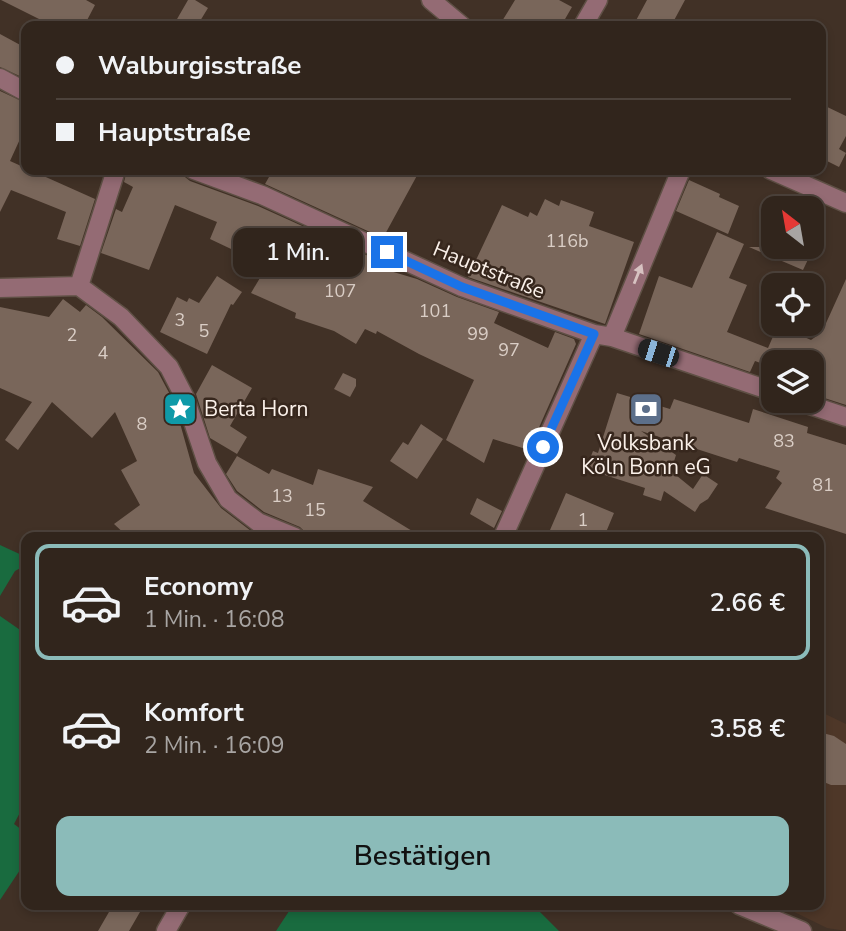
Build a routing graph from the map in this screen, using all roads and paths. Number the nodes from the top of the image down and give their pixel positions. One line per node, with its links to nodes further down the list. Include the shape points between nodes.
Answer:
1 (431, 0): 3 (street)
2 (598, 0): 4 (street)
3 (456, 21)
4 (586, 21)
5 (0, 78): 6 (street)
6 (21, 89)
7 (114, 175): 12 (street)
8 (208, 175): 14 (street, Hauptstraße, via 262,195 462,287)
9 (679, 175): 15 (street, one-way to 9)
10 (782, 175): 11 (street)
11 (846, 203)
12 (79, 286): 13 (street); 19 (street, via 121,317 169,367 185,398 206,463 229,499 258,522)
13 (0, 288)
14 (594, 334): 15 (street, Hauptstraße); 20 (street)
15 (612, 337): 16 (street, Hauptstraße)
16 (761, 388)
17 (824, 410): 18 (street)
18 (846, 417)
19 (283, 532)
20 (505, 532)
21 (178, 910): 23 (street)
22 (751, 910): 24 (street)
23 (166, 931)
24 (802, 931)

